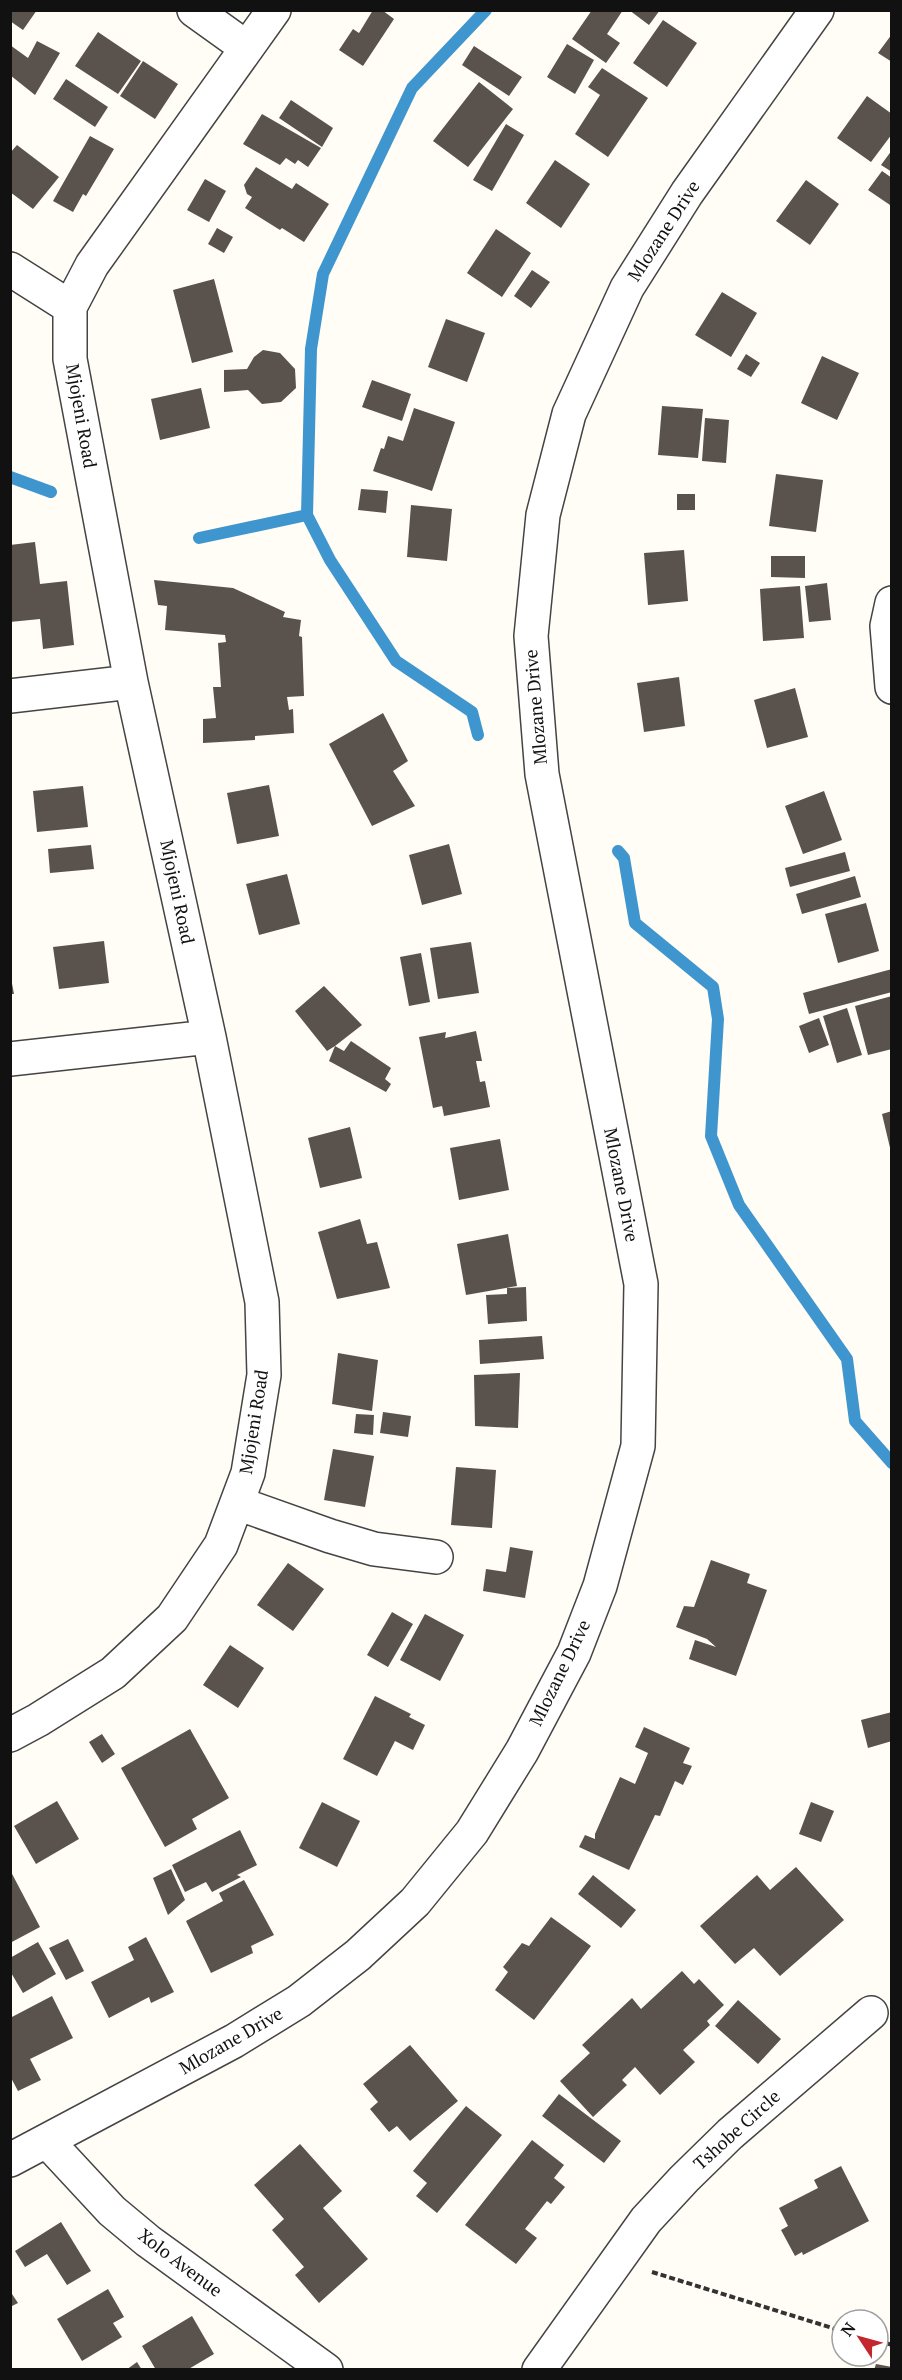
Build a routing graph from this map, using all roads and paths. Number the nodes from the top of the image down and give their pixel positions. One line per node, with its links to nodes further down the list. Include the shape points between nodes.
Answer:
1 (194, 10): 4 (street)
2 (274, 10): 4 (street, Mjojeni Road)
3 (817, 10): 17 (street, Mlozane Drive, via 687,193 627,288 569,414 543,515 531,636 542,774 640,1284 638,1446 600,1587 574,1653 522,1751 472,1832 415,1902 358,1956 299,2001 234,2041)
4 (247, 48): 6 (street, Mjojeni Road, via 92,265)
5 (10, 269): 6 (street)
6 (70, 308): 8 (street, Mjojeni Road, via 70,360)
7 (891, 603): 9 (street, via 887,626)
8 (131, 682): 10 (street); 11 (street, Mjojeni Road)
9 (891, 687)
10 (10, 696)
11 (209, 1037): 12 (street); 13 (street, Mjojeni Road, via 262,1302 264,1375 248,1473)
12 (10, 1059)
13 (237, 1503): 14 (street, via 374,1549); 15 (street, Mjojeni Road, via 221,1545 172,1618 113,1672)
14 (436, 1557)
15 (10, 1735)
16 (871, 2013): 19 (street, Tshobe Circle, via 730,2134 646,2220)
17 (46, 2141): 18 (street, Mlozane Drive); 21 (street, Xolo Avenue, via 112,2211 148,2241)
18 (10, 2160)
19 (617, 2261): 20 (path); 22 (street, Tshobe Circle)
20 (830, 2327)
21 (326, 2370)
22 (539, 2370)

